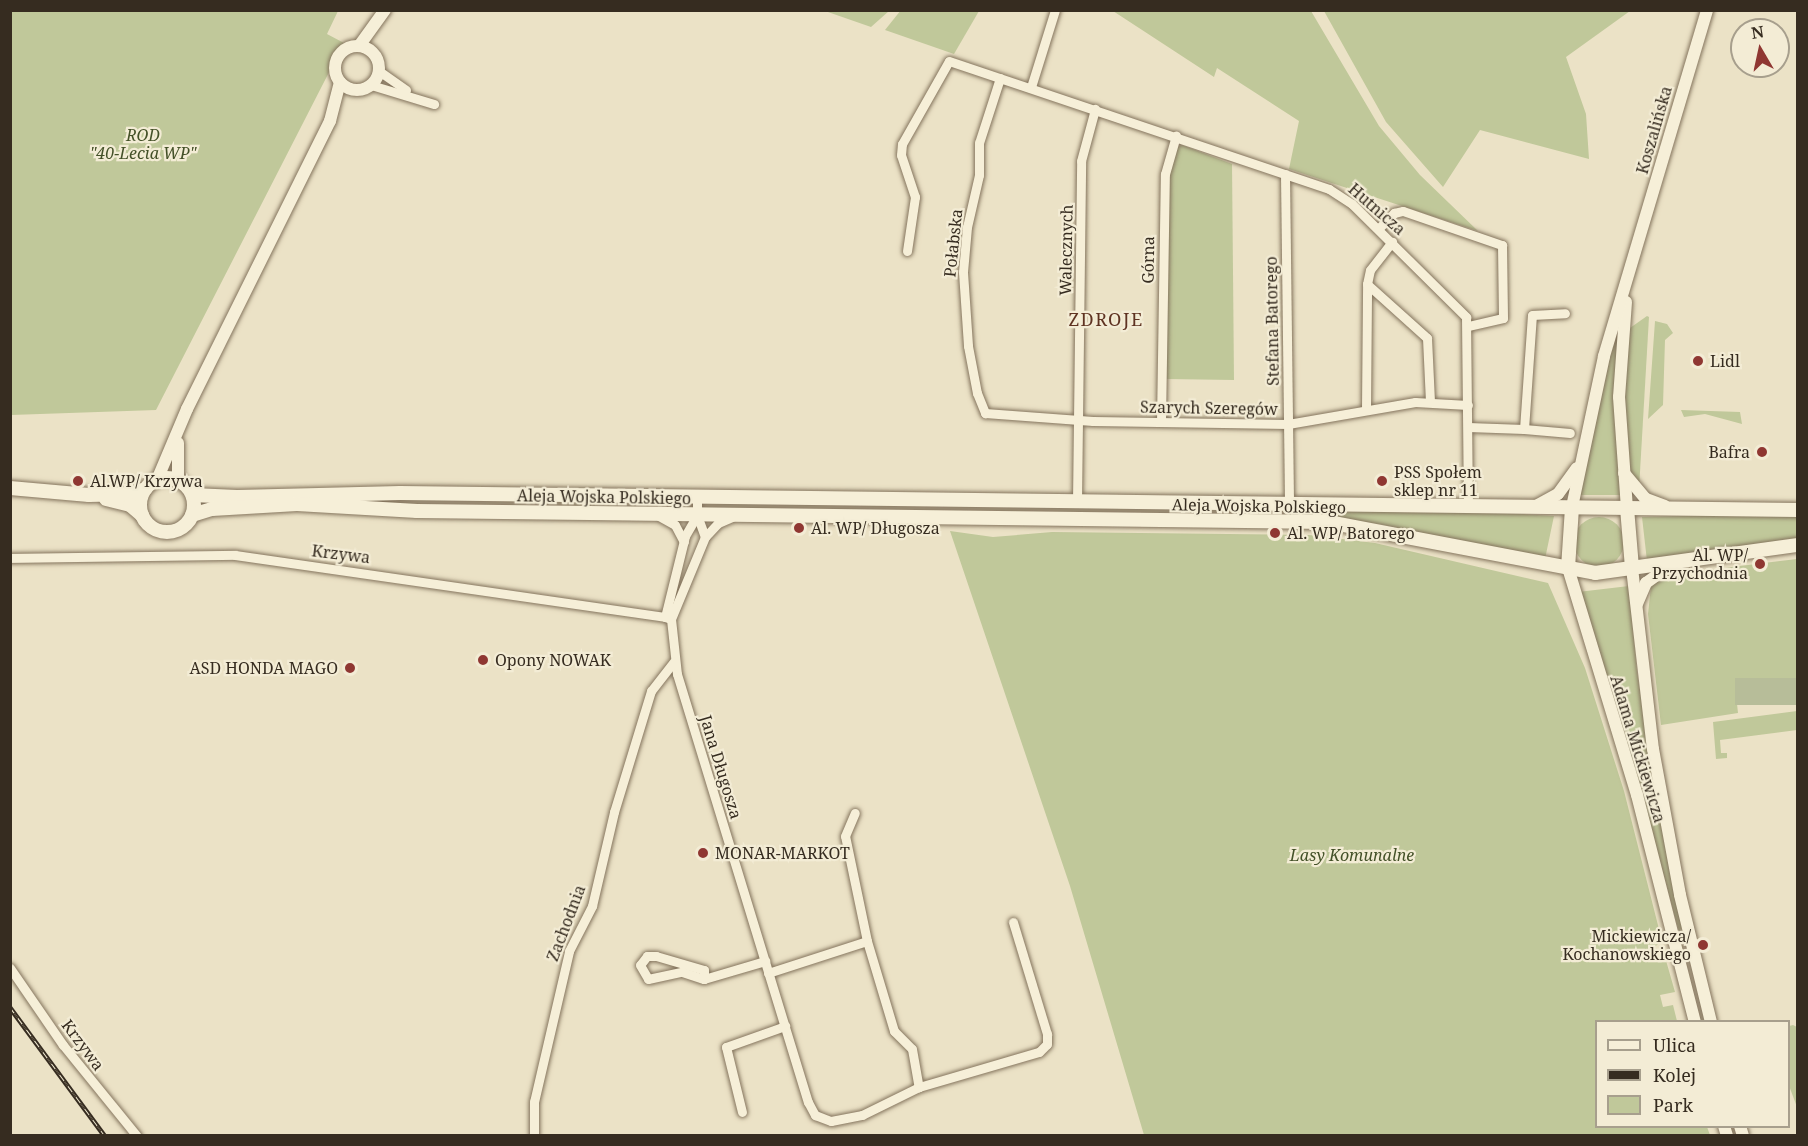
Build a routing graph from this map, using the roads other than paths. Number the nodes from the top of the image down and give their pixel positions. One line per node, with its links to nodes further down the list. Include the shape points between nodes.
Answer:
1 (1055, 10): 10 (street)
2 (1707, 10): 21 (street, Koszalińska)
3 (382, 16): 4 (street); 5 (street)
4 (359, 46): 5 (street); 8 (street, via 339,56 335,70)
5 (373, 53): 6 (street)
6 (379, 70): 9 (street); 12 (street)
7 (1000, 78): 10 (street, Hutnicza); 20 (street, Hutnicza, via 949,61 902,144 901,155 915,197); 28 (street, Połabska, via 979,143 979,175 963,272 968,346)
8 (340, 82): 11 (street); 15 (street)
9 (371, 85): 11 (street); 12 (street)
10 (1031, 87): 14 (street, Hutnicza)
11 (356, 90): 15 (street)
12 (415, 96): 13 (street)
13 (434, 104)
14 (1095, 109): 16 (street, Hutnicza); 29 (street, Walecznych, via 1081,161)
15 (330, 121): 34 (street)
16 (1176, 136): 17 (street, Hutnicza); 30 (street, Górna, via 1165,174)
17 (1285, 174): 18 (street, Hutnicza, via 1340,195); 31 (street, Stefana Batorego)
18 (1378, 228): 19 (street, Hutnicza); 24 (street, via 1402,211 1502,245 1503,318)
19 (1392, 242): 22 (street, via 1370,270); 24 (street, Hutnicza, via 1456,303)
20 (907, 251)
21 (1634, 259): 36 (street, Koszalińska, via 1604,356); 37 (street, Koszalińska, via 1620,352)
22 (1367, 284): 25 (street, via 1427,338); 27 (street)
23 (1565, 313): 33 (street, via 1532,315)
24 (1469, 326): 26 (street)
25 (1430, 402): 26 (street, Szarych Szeregów); 27 (street, Szarych Szeregów)
26 (1468, 405): 32 (street)
27 (1366, 410): 31 (street, Szarych Szeregów)
28 (985, 413): 29 (street, Szarych Szeregów)
29 (1079, 420): 30 (street, Szarych Szeregów); 47 (street, Walecznych)
30 (1161, 422): 31 (street, Szarych Szeregów)
31 (1287, 424): 48 (street, Stefana Batorego)
32 (1468, 427): 33 (street); 49 (street)
33 (1524, 429): 35 (street)
34 (179, 430): 38 (street); 39 (street)
35 (1570, 433)
36 (1583, 456): 50 (street, via 1565,488 1552,499); 51 (street, Koszalińska)
37 (1624, 472): 52 (street, Koszalińska); 53 (street, via 1646,499)
38 (157, 480): 39 (main road); 41 (main road)
39 (178, 480): 43 (main road)
40 (10, 488): 42 (main road)
41 (146, 489): 42 (main road, via 130,494); 57 (main road, via 141,499)
42 (89, 495): 57 (main road, via 130,505)
43 (193, 495): 44 (main road, Aleja Wojska Polskiego); 58 (main road)
44 (566, 495): 45 (main road, Aleja Wojska Polskiego); 55 (main road)
45 (697, 497): 46 (main road, Aleja Wojska Polskiego); 59 (street)
46 (1018, 501): 47 (main road, Aleja Wojska Polskiego); 61 (main road)
47 (1077, 502): 48 (main road, Aleja Wojska Polskiego)
48 (1289, 504): 49 (main road, Aleja Wojska Polskiego)
49 (1468, 506): 50 (main road, Aleja Wojska Polskiego)
50 (1531, 507): 51 (main road, Aleja Wojska Polskiego)
51 (1572, 507): 52 (main road, Aleja Wojska Polskiego); 67 (main road)
52 (1627, 508): 53 (main road); 68 (main road)
53 (1674, 508): 54 (main road)
54 (1797, 510)
55 (565, 513): 56 (main road, Aleja Wojska Polskiego); 58 (main road, Aleja Wojska Polskiego, via 385,510 297,504 212,509)
56 (651, 514): 59 (main road, Aleja Wojska Polskiego); 63 (street, via 675,525)
57 (142, 515): 58 (main road, via 152,527 167,532 183,527)
58 (192, 515)
59 (697, 515): 60 (main road, Aleja Wojska Polskiego); 62 (street); 63 (street)
60 (741, 515): 61 (main road, Aleja Wojska Polskiego); 62 (street, via 723,520)
61 (1017, 519): 67 (main road, Aleja Wojska Polskiego, via 1343,524)
62 (705, 537): 70 (street)
63 (684, 542): 70 (street)
64 (1797, 545): 66 (main road)
65 (10, 558): 70 (street, Krzywa, via 235,555)
66 (1676, 562): 68 (main road); 69 (street, via 1646,583)
67 (1568, 568): 68 (main road, Aleja Wojska Polskiego, via 1595,573); 75 (street, Adama Mickiewicza, via 1637,795)
68 (1632, 568): 69 (street, Adama Mickiewicza)
69 (1636, 611): 74 (street, Adama Mickiewicza, via 1649,727)
70 (668, 618): 71 (street, Jana Długosza)
71 (674, 662): 77 (street, Jana Długosza); 89 (street, Zachodnia, via 651,691 614,812 592,906 569,951 534,1102)
72 (855, 813): 76 (street, via 845,836)
73 (1014, 922): 84 (street, Jana Długosza, via 1047,1044 1039,1052)
74 (1689, 936): 75 (street); 82 (street, Adama Mickiewicza)
75 (1674, 939): 81 (street, Adama Mickiewicza)
76 (867, 941): 79 (street); 84 (street, via 894,1031 912,1049)
77 (765, 961): 79 (street, Jana Długosza); 80 (street)
78 (10, 968): 88 (street, Krzywa, via 63,1045)
79 (768, 973): 83 (street, Jana Długosza)
80 (704, 978): 80 (street, via 682,972 648,979 640,965 645,958 656,956 704,970)
81 (1694, 1020)
82 (1710, 1020)
83 (784, 1026): 86 (street, Jana Długosza); 87 (street, via 726,1047)
84 (919, 1087): 86 (street, Jana Długosza, via 872,1111 836,1120 815,1115)
85 (817, 1093): 86 (street)
86 (806, 1095)
87 (742, 1112)
88 (137, 1136)
89 (534, 1136)

